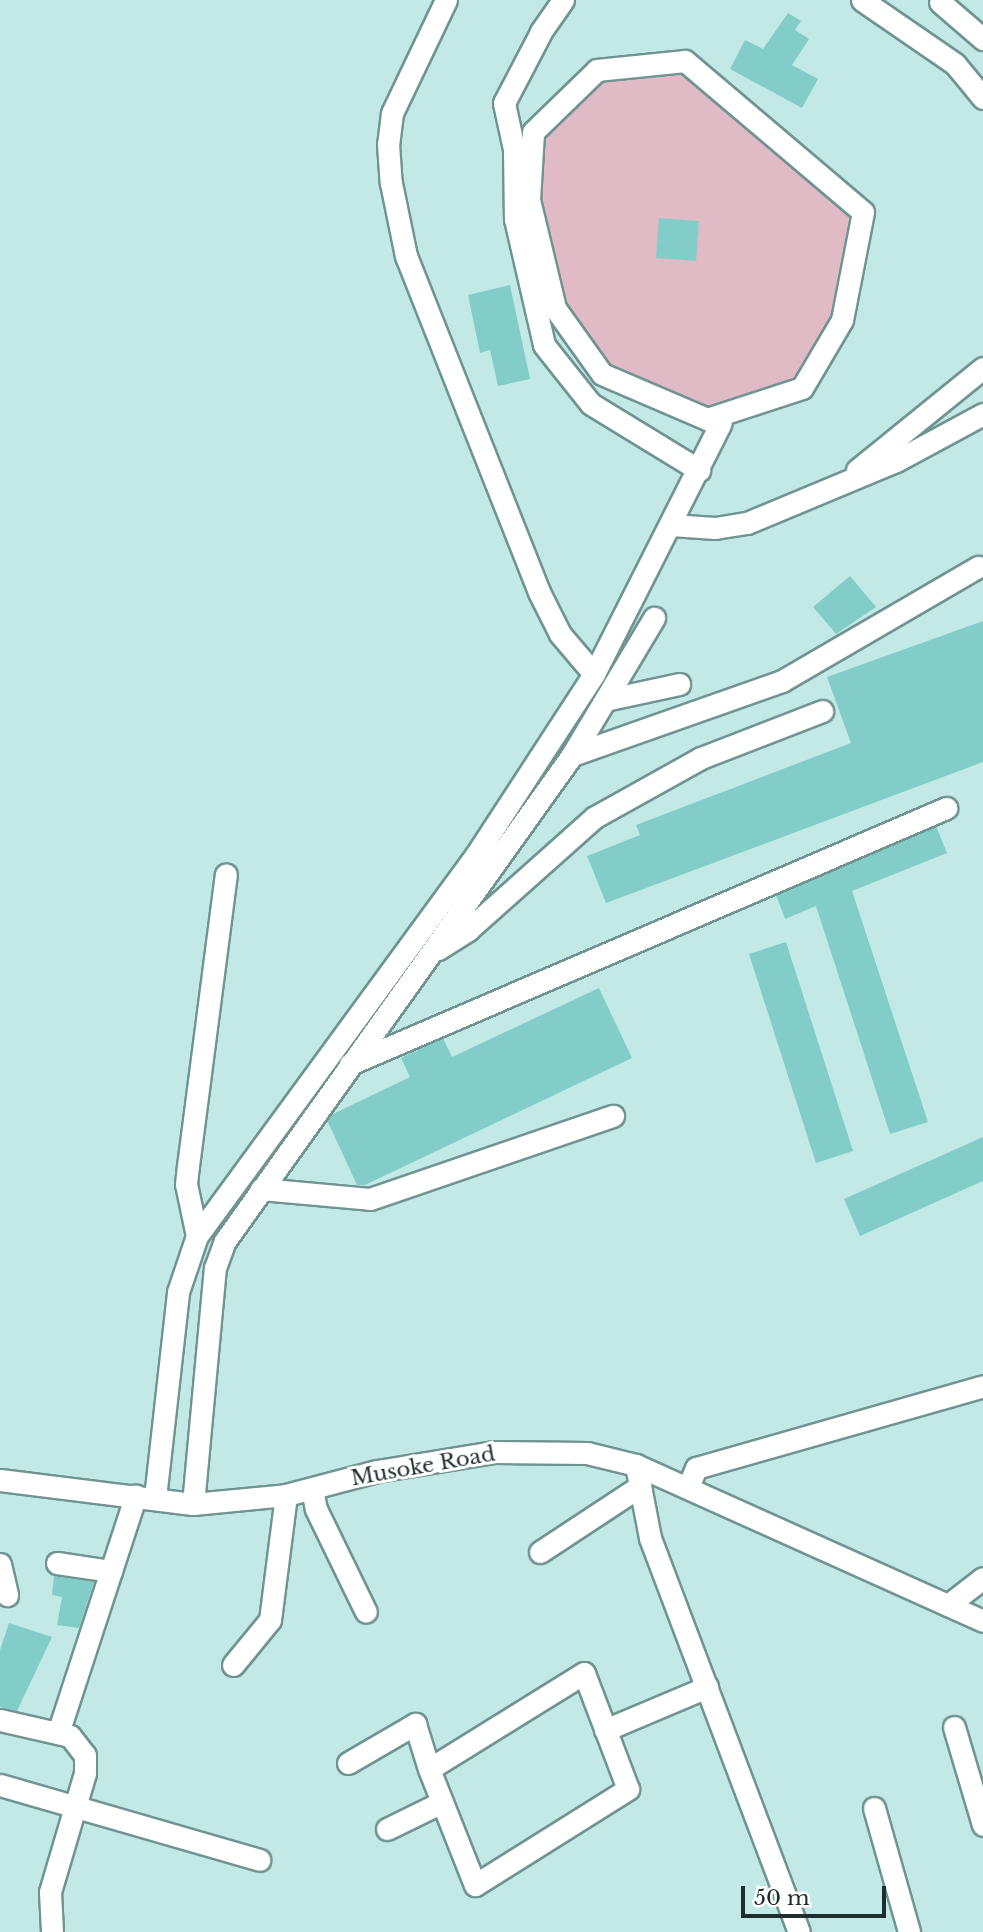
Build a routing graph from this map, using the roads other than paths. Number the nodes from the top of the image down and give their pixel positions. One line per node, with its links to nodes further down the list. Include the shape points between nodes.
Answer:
1 (446, 0): 15 (street, via 392,113 388,144 391,183 406,256 539,592 561,634)
2 (564, 0): 10 (street, via 541,32 504,103 514,149 515,219 544,345 591,404)
3 (862, 0): 6 (street, via 955,64)
4 (940, 2): 5 (street)
5 (983, 39)
6 (983, 98)
7 (983, 368): 11 (street)
8 (983, 414): 11 (street, via 896,461)
9 (714, 421): 9 (street, via 603,374 555,308 529,200 533,132 597,71 685,61 863,212 842,320 802,388); 10 (street)
10 (699, 470): 12 (street)
11 (847, 479): 12 (street, via 747,523 715,528)
12 (671, 525): 15 (street)
13 (978, 567): 19 (street, via 782,681)
14 (654, 618): 17 (street)
15 (594, 674): 26 (street, via 476,855)
16 (679, 684): 17 (street)
17 (605, 700): 19 (street)
18 (822, 711): 22 (street, via 701,758 595,817 468,930)
19 (572, 755): 22 (street)
20 (946, 808): 23 (street)
21 (226, 874): 26 (street, via 186,1184)
22 (428, 956): 23 (street)
23 (350, 1064): 25 (street)
24 (613, 1115): 25 (street, via 370,1199)
25 (261, 1189): 34 (street, via 225,1241 215,1268)
26 (197, 1236): 33 (street, via 178,1292)
27 (983, 1386): 30 (street, via 696,1468)
28 (638, 1475): 30 (street, Musoke Road); 31 (street, Musoke Road, via 587,1453 494,1452 377,1471); 35 (street); 45 (street, via 650,1538)
29 (0, 1480): 33 (street, Musoke Road)
30 (688, 1487): 41 (street, Musoke Road)
31 (312, 1489): 32 (street, Musoke Road); 42 (street, via 316,1509)
32 (286, 1495): 34 (street, Musoke Road); 44 (street, via 270,1620)
33 (146, 1497): 34 (street, Musoke Road); 38 (street)
34 (193, 1504)
35 (540, 1552)
36 (57, 1563): 38 (street)
37 (0, 1564): 40 (street)
38 (111, 1571): 49 (street)
39 (983, 1578): 41 (street)
40 (7, 1595)
41 (947, 1605): 43 (street, Musoke Road)
42 (366, 1612)
43 (983, 1620)
44 (233, 1665)
45 (707, 1687): 48 (street); 60 (street)
46 (0, 1720): 49 (street)
47 (954, 1727): 56 (street)
48 (605, 1730): 51 (street, via 584,1673); 53 (street, via 628,1789 475,1885)
49 (58, 1733): 54 (street, via 70,1736 85,1755)
50 (348, 1763): 51 (street, via 415,1724)
51 (429, 1769): 53 (street)
52 (0, 1785): 54 (street)
53 (442, 1802): 57 (street)
54 (74, 1808): 58 (street); 59 (street, via 50,1892)
55 (874, 1808): 61 (street)
56 (983, 1825)
57 (387, 1829)
58 (259, 1860)
59 (52, 1932)
60 (799, 1932)
61 (909, 1932)

